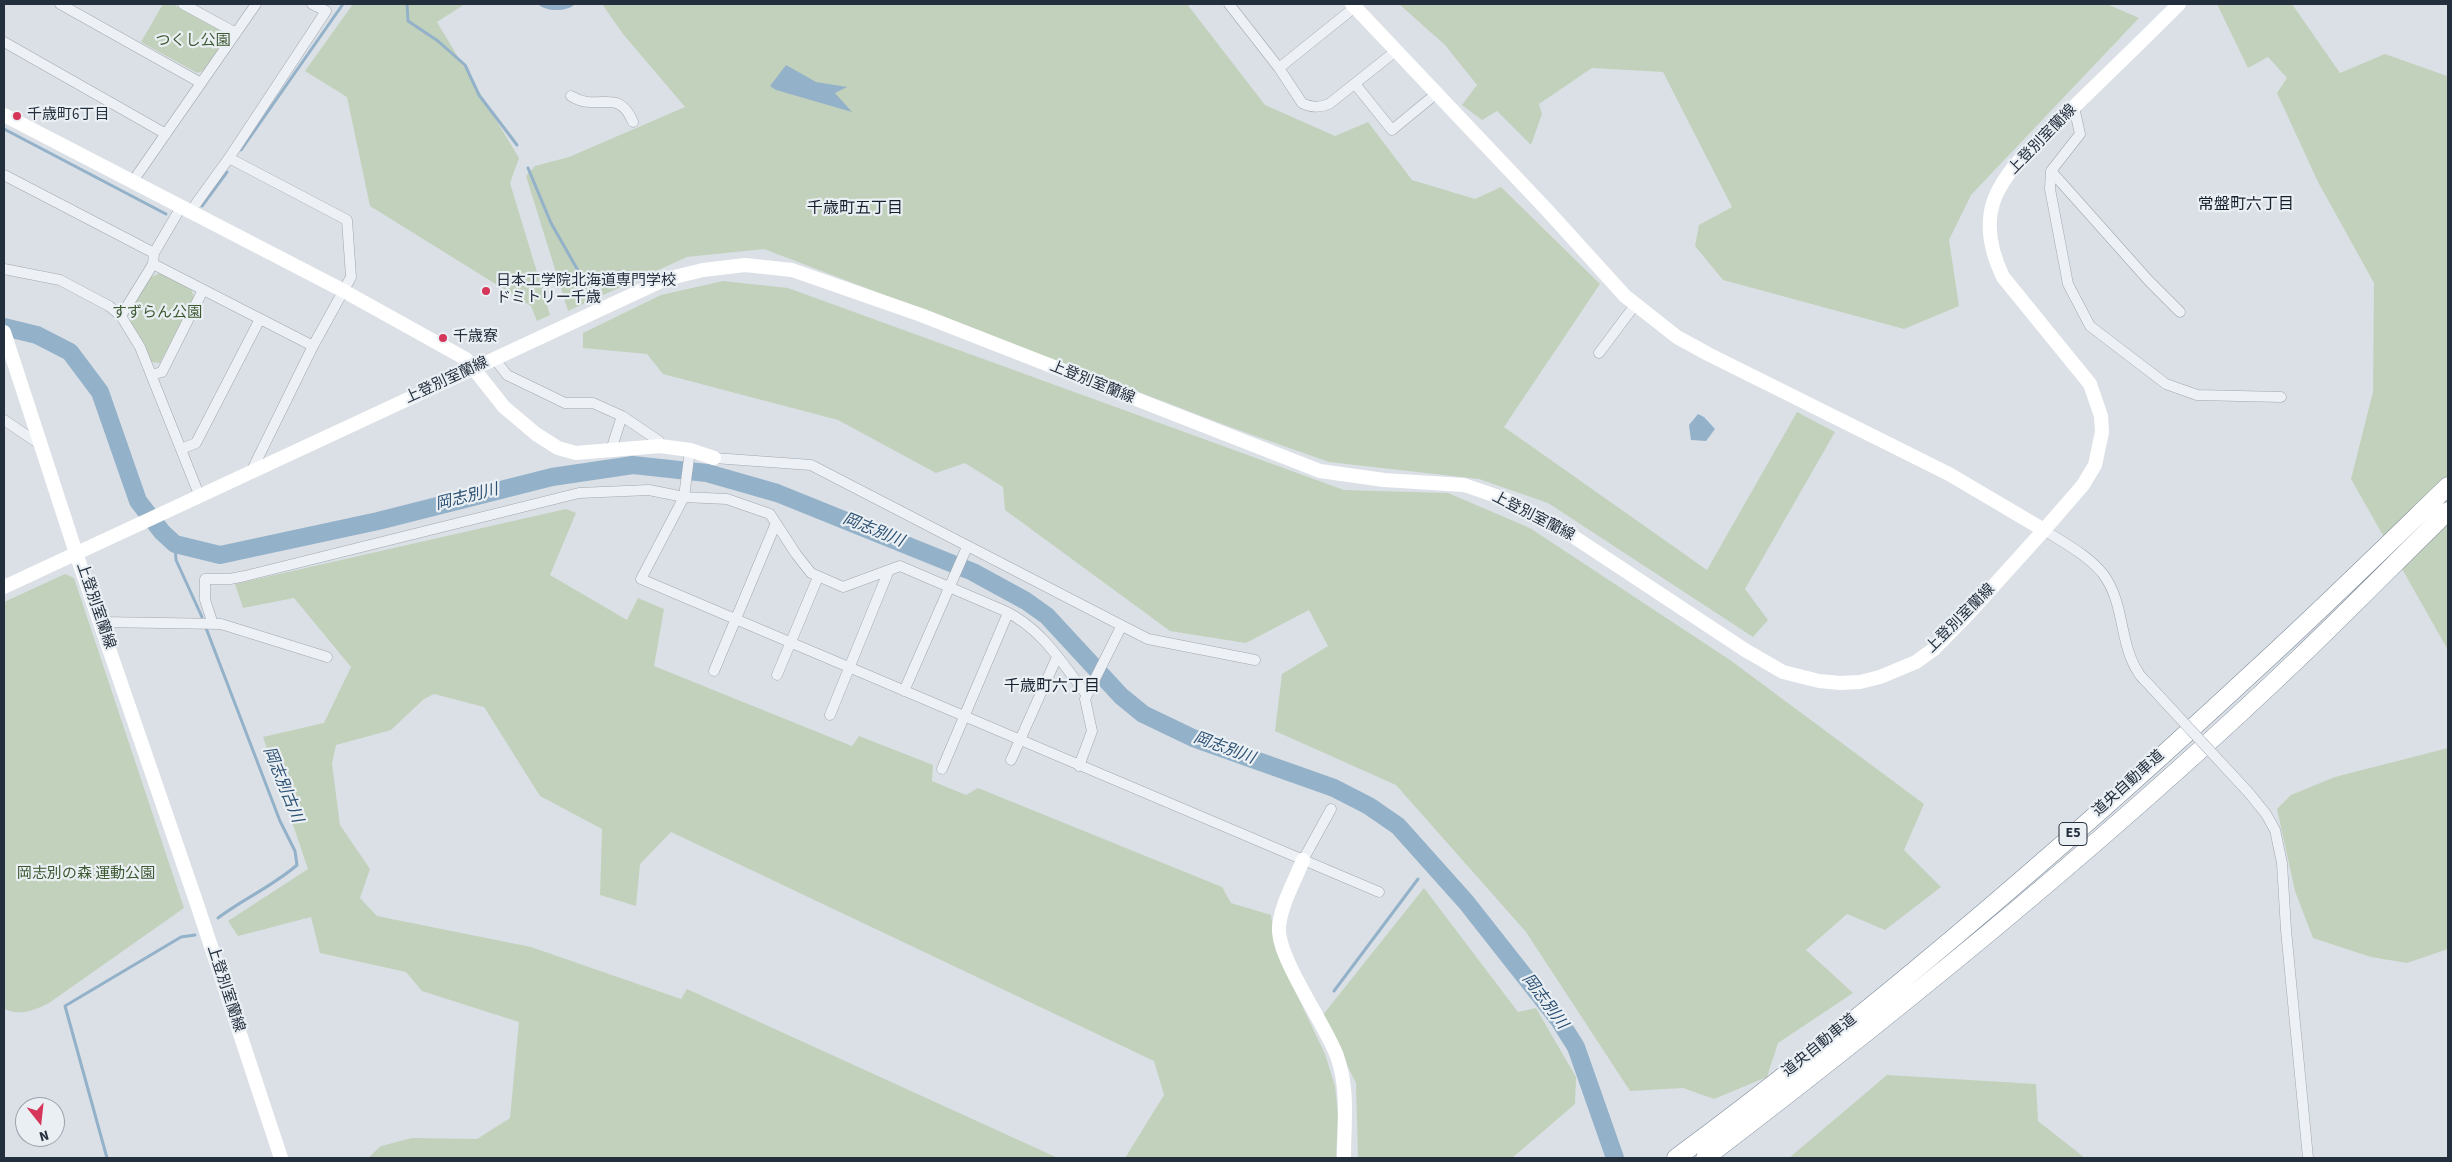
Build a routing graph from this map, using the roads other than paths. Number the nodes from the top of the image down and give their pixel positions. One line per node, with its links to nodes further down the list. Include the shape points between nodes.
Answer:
1 (60, 4): 12 (street)
2 (183, 4): 8 (street)
3 (256, 4): 8 (street)
4 (312, 4): 20 (street, via 326,11)
5 (1229, 4): 11 (street)
6 (2179, 4): 16 (main road, 上登別室蘭線)
7 (1353, 5): 10 (main road); 11 (street)
8 (236, 33): 12 (street)
9 (4, 42): 19 (street)
10 (1397, 50): 13 (street); 14 (main road)
11 (1279, 68): 13 (street, via 1302,103 1308,106 1324,106)
12 (201, 83): 19 (street)
13 (1355, 84): 14 (street, via 1392,130)
14 (1437, 93): 30 (main road)
15 (571, 96): 18 (street, via 585,103 619,102 627,108)
16 (2074, 107): 21 (street, via 2080,134); 55 (main road, 上登別室蘭線, via 2009,173 1993,202 1989,226 1995,260 2002,277 2090,384 2101,416 2101,445 2095,466)
17 (4, 115): 23 (main road)
18 (632, 122)
19 (166, 134): 23 (street)
20 (229, 158): 24 (street); 29 (street, via 347,220 350,277)
21 (2051, 171): 31 (street, via 2149,282); 40 (street, via 2050,189 2068,284 2090,326 2166,384 2196,395)
22 (4, 175): 25 (street)
23 (133, 181): 24 (main road)
24 (186, 209): 25 (street); 29 (main road)
25 (154, 253): 26 (street)
26 (153, 264): 28 (street); 32 (street)
27 (4, 269): 32 (street, via 60,280)
28 (203, 290): 33 (street); 39 (street, via 162,372)
29 (342, 290): 35 (street); 38 (main road, via 466,359)
30 (1635, 304): 36 (street); 55 (main road, via 1677,337 1949,474)
31 (2180, 312)
32 (122, 316): 39 (street, via 140,346)
33 (260, 319): 35 (street); 45 (street, via 196,443)
34 (4, 332): 43 (main road)
35 (313, 346): 49 (street)
36 (1599, 352)
37 (494, 358): 38 (main road, 上登別室蘭線); 41 (street, via 507,375 565,403 593,403); 55 (main road, 上登別室蘭線, via 666,279 703,270 745,266 792,270 921,315 1320,471 1384,480 1464,485 1505,499 1559,527 1745,650 1783,672 1819,681 1860,682 1916,662 1934,649 1970,612)
38 (474, 368): 46 (main road, via 504,407 546,441 576,453); 49 (main road, 上登別室蘭線)
39 (151, 375): 45 (street)
40 (2281, 397)
41 (622, 416): 44 (street, via 659,441); 46 (street)
42 (4, 420): 43 (street)
43 (40, 445): 57 (main road)
44 (660, 446): 46 (main road); 47 (main road)
45 (180, 449): 52 (street)
46 (611, 450)
47 (689, 457): 48 (main road); 51 (street)
48 (714, 458): 56 (street, via 811,466)
49 (250, 474): 52 (main road, 上登別室蘭線)
50 (2448, 486): 87 (highway, 道央自動車道 / E5, via 2252,674 2106,806 1834,1036)
51 (685, 493): 54 (street, via 727,499 770,514); 63 (street, via 641,579); 65 (street, via 649,490 579,493 245,576 205,579 205,600)
52 (200, 497): 57 (main road, 上登別室蘭線)
53 (2448, 510): 88 (highway, 道央自動車道 / E5, via 2300,658 2099,840 1961,956)
54 (776, 523): 59 (street, via 811,573); 63 (street)
55 (2044, 530): 89 (street, bridge, via 2090,560 2104,575 2115,595 2138,674 2249,793 2275,830 2282,863)
56 (966, 552): 61 (street); 66 (street)
57 (76, 553): 60 (main road); 64 (main road, 上登別室蘭線)
58 (889, 570): 59 (street, via 843,587); 61 (street, via 900,566); 71 (street)
59 (818, 576): 67 (street)
60 (4, 587)
61 (950, 590): 62 (street); 74 (street)
62 (1008, 613): 68 (street, via 1021,619 1046,641); 77 (street)
63 (735, 620): 67 (street); 72 (street)
64 (101, 622): 65 (street); 85 (main road, 上登別室蘭線)
65 (213, 624): 69 (street)
66 (1121, 626): 70 (street, via 1148,639); 75 (street)
67 (790, 642): 71 (street); 73 (street)
68 (1057, 656): 75 (street); 78 (street)
69 (327, 657)
70 (1256, 660)
71 (848, 668): 74 (street); 76 (street)
72 (714, 671)
73 (777, 675)
74 (904, 691): 77 (street)
75 (1087, 691): 80 (street, via 1085,699 1092,731)
76 (830, 715)
77 (964, 717): 78 (street); 81 (street)
78 (1020, 741): 79 (street); 80 (street)
79 (1011, 760)
80 (1079, 766): 83 (street)
81 (942, 769)
82 (1331, 808): 83 (street)
83 (1303, 860): 84 (street); 86 (main road, via 1283,912 1279,928 1281,948 1336,1055 1344,1081 1347,1107)
84 (1379, 892)
85 (281, 1158)
86 (1344, 1158)
87 (1676, 1158)
88 (1705, 1158)
89 (2308, 1158)

